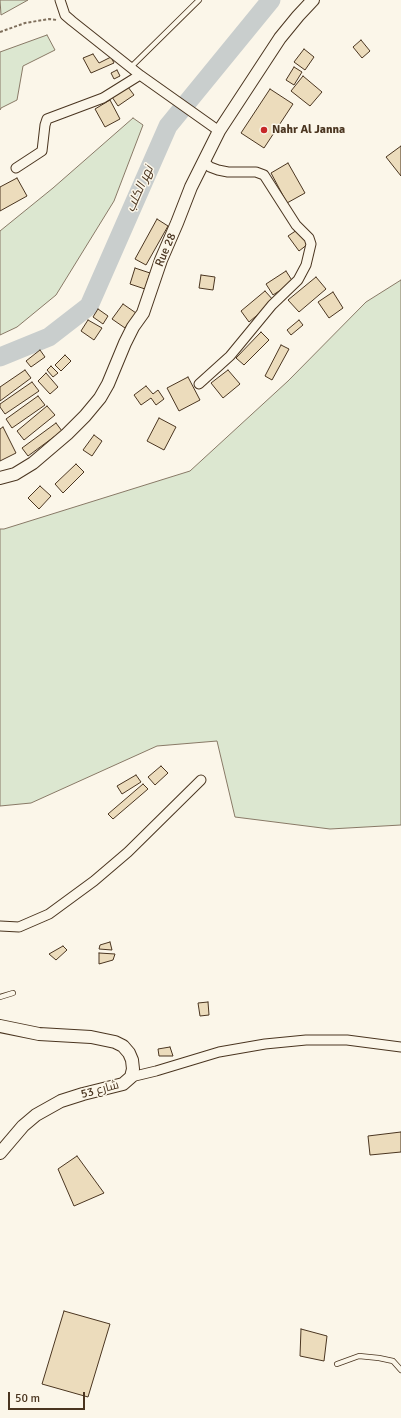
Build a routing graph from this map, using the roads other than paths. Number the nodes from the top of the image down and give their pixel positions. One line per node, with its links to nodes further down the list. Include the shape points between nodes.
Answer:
1 (60, 0): 4 (street, via 65,15)
2 (198, 0): 4 (lane)
3 (313, 0): 6 (street, Rue 28, via 280,38)
4 (130, 68): 5 (street)
5 (140, 75): 6 (street); 8 (street, via 103,98 48,119 42,151)
6 (219, 131): 7 (street, Rue 28)
7 (203, 161): 9 (street, via 218,170 256,172 264,176 311,244 306,265 298,280 272,305 230,356); 10 (street, Rue 28, via 161,260 143,313 124,343 100,398 67,434 33,463 15,474)
8 (16, 168)
9 (199, 384)
10 (0, 478)
11 (201, 780): 12 (street, via 128,852 49,914 19,927)
12 (0, 926)
13 (13, 993): 14 (lane)
14 (0, 997)
15 (0, 1026): 17 (street, شارع 53, via 39,1034 91,1037 115,1042 129,1053 133,1069)
16 (401, 1047): 17 (street, via 348,1040 272,1043 219,1052)
17 (131, 1077): 18 (street, شارع 53, via 123,1084 61,1101 46,1109 23,1126)
18 (0, 1153)
19 (337, 1364): 20 (lane, via 359,1356 393,1361)
20 (401, 1370)

